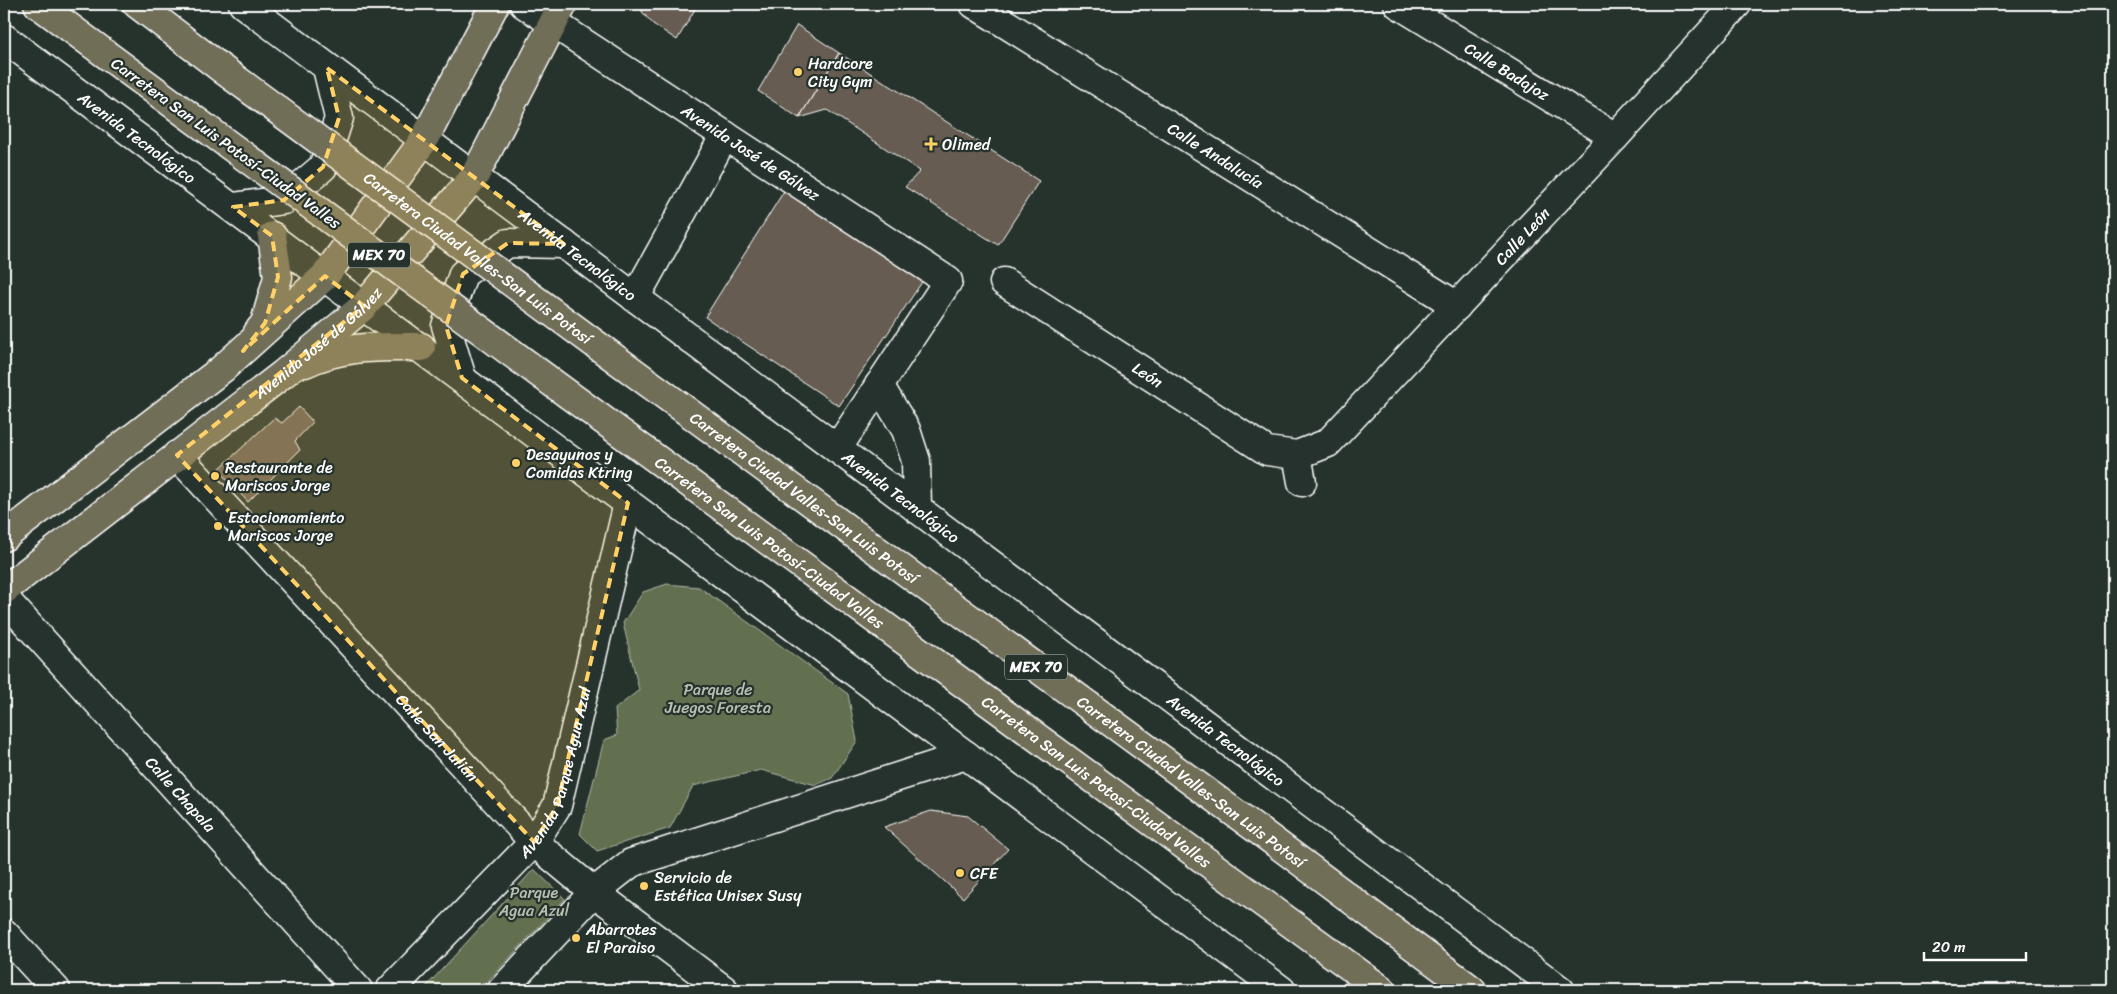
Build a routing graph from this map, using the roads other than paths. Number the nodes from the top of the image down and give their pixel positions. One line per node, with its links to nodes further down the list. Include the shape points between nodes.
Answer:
1 (38, 4): 48 (main road, Carretera San Luis Potosí-Ciudad Valles / MEX 70, bridge)
2 (137, 4): 49 (main road, Carretera Ciudad Valles-San Luis Potosí / MEX 70, bridge)
3 (243, 4): 11 (street, Avenida Tecnológico)
4 (495, 4): 14 (main road)
5 (524, 4): 9 (street, Avenida José de Gálvez)
6 (974, 4): 23 (street, Calle Andalucía)
7 (1398, 4): 13 (street, Calle Badajoz)
8 (1737, 4): 13 (street, Calle León)
9 (558, 13): 12 (street, Avenida José de Gálvez); 15 (main road, Avenida José de Gálvez)
10 (4, 38): 16 (street, Avenida Tecnológico)
11 (327, 68): 14 (street, Avenida Tecnológico); 16 (street, via 339,118 323,167 284,200)
12 (725, 135): 21 (street); 28 (street, Avenida José de Gálvez, via 948,281)
13 (1616, 137): 23 (street, Calle León)
14 (424, 140): 15 (street, Avenida Tecnológico); 19 (main road)
15 (474, 177): 18 (street, Avenida Tecnológico); 22 (main road, Avenida José de Gálvez)
16 (233, 207): 17 (street, Avenida Tecnológico)
17 (272, 236): 19 (street, Avenida Tecnológico); 25 (main road, via 278,277 265,323)
18 (564, 244): 21 (street, Avenida Tecnológico); 27 (street, via 508,243 463,274 446,326)
19 (325, 276): 22 (street, Avenida Tecnológico); 25 (main road)
20 (1004, 282): 31 (street, León, via 1267,451)
21 (635, 298): 29 (street, Avenida Tecnológico)
22 (364, 306): 24 (street, Avenida Tecnológico); 26 (main road, Avenida José de Gálvez)
23 (1457, 306): 31 (street, Calle León, via 1328,443)
24 (421, 347): 26 (main road, via 370,347 325,353); 27 (street, Avenida Tecnológico)
25 (243, 351): 35 (main road)
26 (283, 374): 30 (main road, Avenida José de Gálvez)
27 (462, 378): 33 (street, Avenida Tecnológico)
28 (879, 385): 29 (street); 34 (street, via 906,430 916,461)
29 (837, 449): 34 (street, Avenida Tecnológico)
30 (177, 455): 36 (main road, Avenida José de Gálvez); 39 (street, Calle San Julián)
31 (1297, 455): 32 (street)
32 (1302, 482)
33 (628, 503): 38 (street, Avenida Tecnológico); 39 (street, Avenida Parque Agua Azul, via 557,806)
34 (916, 509): 50 (street, Avenida Tecnológico)
35 (4, 537)
36 (4, 590)
37 (4, 598): 43 (street, Calle Chapala)
38 (966, 755): 40 (street, via 632,863); 47 (street, Avenida Tecnológico)
39 (534, 842): 40 (street, Calle San Julián); 44 (street, Avenida Parque Agua Azul)
40 (594, 892): 45 (street); 46 (street, Calle San Julián)
41 (4, 933): 42 (street)
42 (56, 990)
43 (358, 990)
44 (390, 990)
45 (502, 990)
46 (724, 990)
47 (1281, 990)
48 (1382, 990)
49 (1472, 990)
50 (1560, 990)

